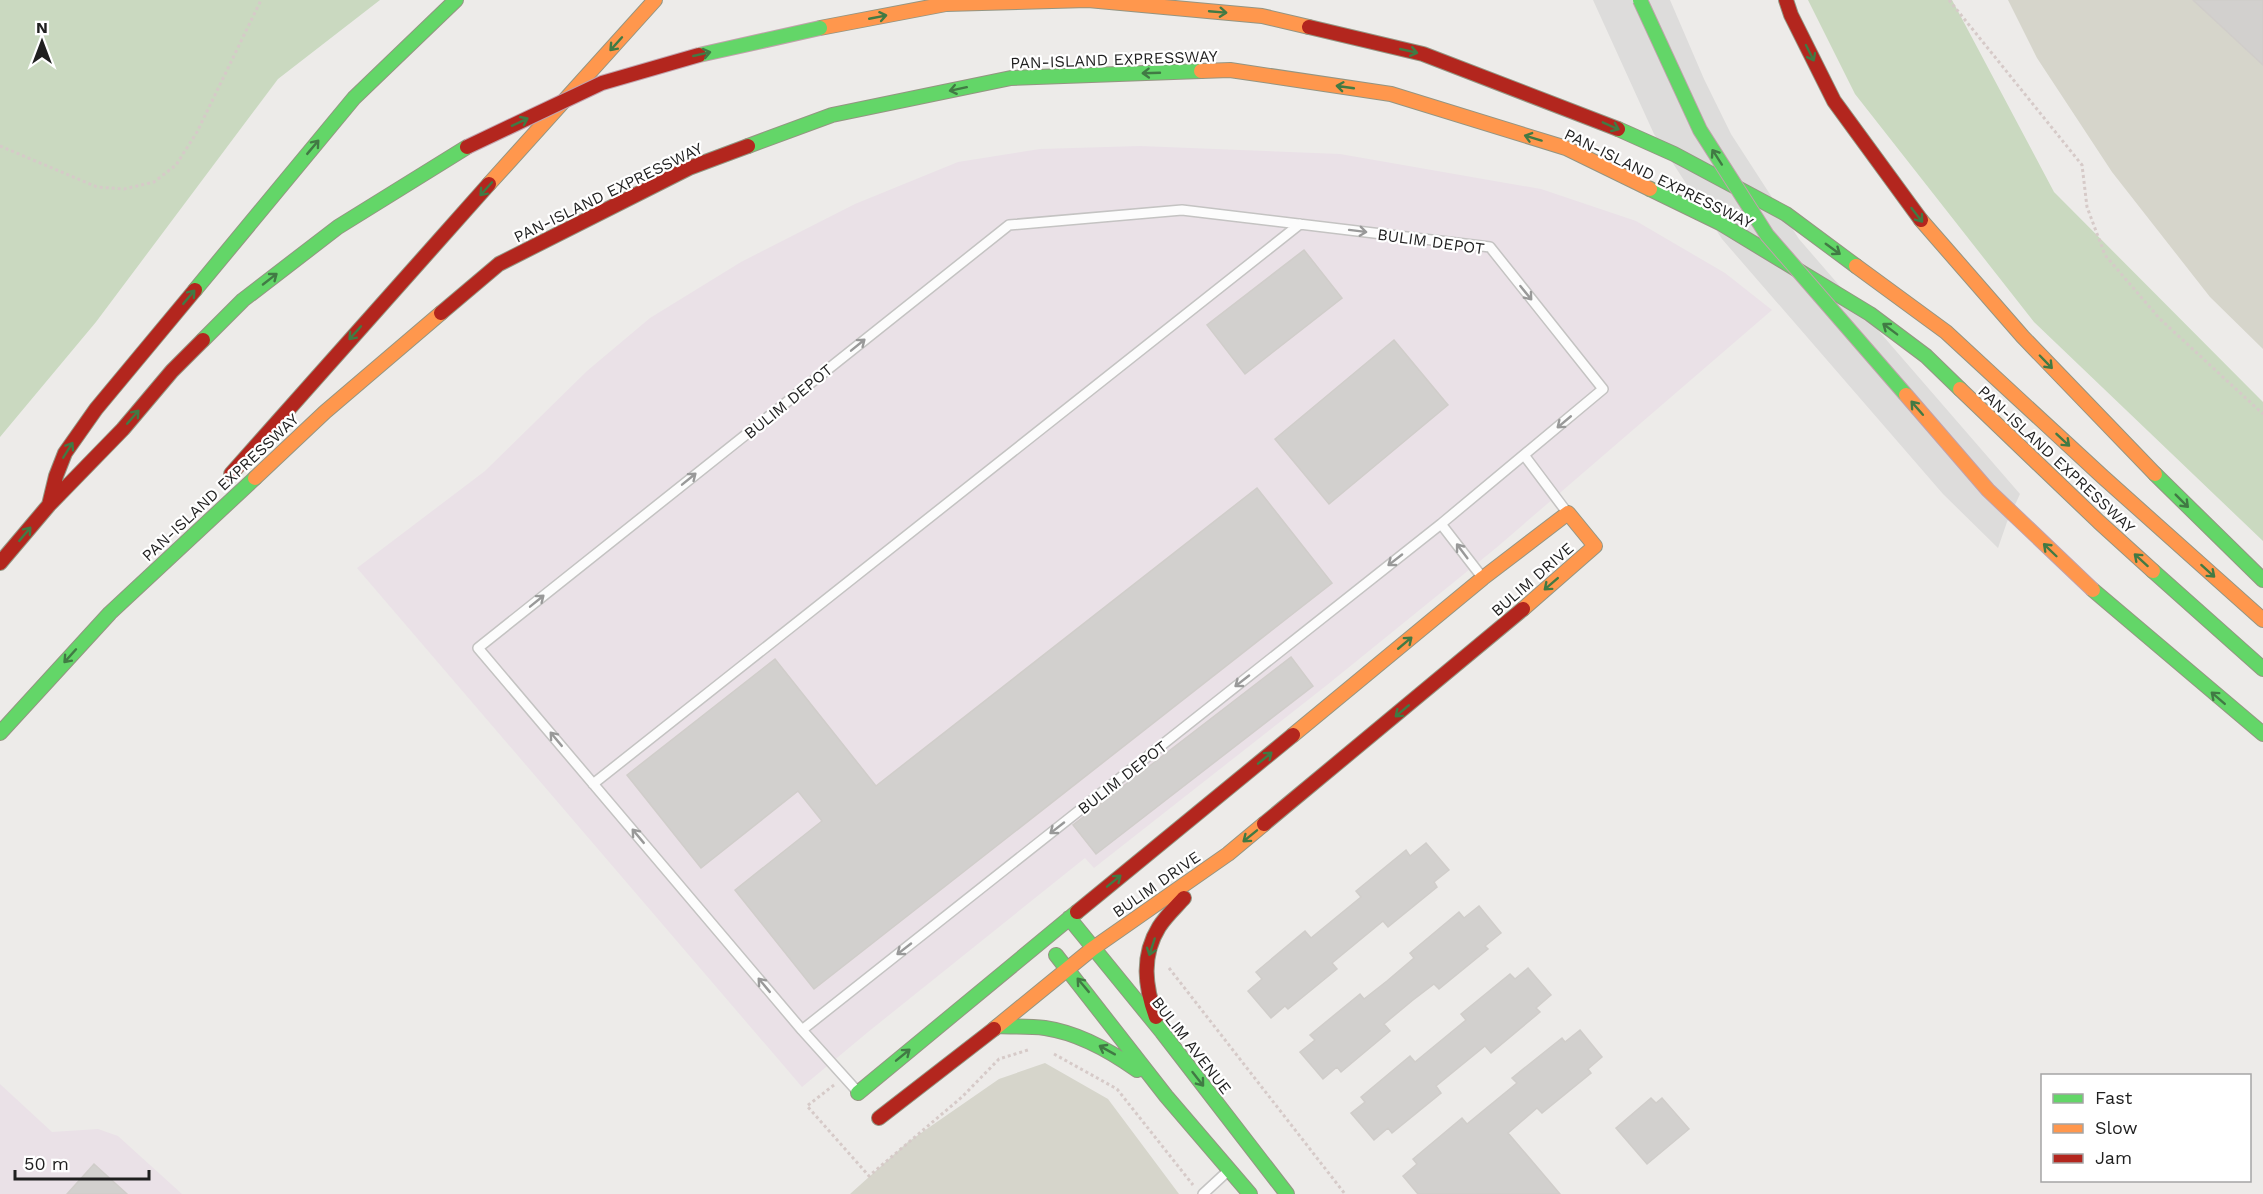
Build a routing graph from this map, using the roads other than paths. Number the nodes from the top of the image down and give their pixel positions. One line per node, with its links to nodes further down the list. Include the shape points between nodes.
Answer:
1 (456, 0): 8 (main road, one-way to 1, via 65,453 96,409 354,98)
2 (655, 0): 7 (main road, one-way to 7)
3 (1640, 0): 19 (main road, one-way to 3, bridge, via 2092,590 1988,490 1767,235 1700,130)
4 (1786, 0): 14 (main road, one-way to 14, via 1834,100 1919,218 2023,338)
5 (1300, 224): 6 (lane, BULIM DEPOT, one-way to 6, via 1490,248 1603,388); 20 (lane); 20 (lane, BULIM DEPOT, one-way to 5, via 478,648 1009,225 1182,210)
6 (1524, 455): 9 (lane); 11 (lane, BULIM DEPOT)
7 (226, 480)
8 (49, 505): 12 (main road, PAN-ISLAND EXPRESSWAY, one-way to 8); 16 (main road, PAN-ISLAND EXPRESSWAY, one-way to 16, bridge, via 243,300 338,226 467,147 602,83 680,59 946,4 1088,0 1262,16 1423,54 1601,121 1674,154 1786,214 1946,332)
9 (1568, 513): 13 (main road, BULIM DRIVE); 21 (main road, BULIM DRIVE, one-way to 21, via 1595,546)
10 (195, 516): 15 (main road)
11 (1441, 524): 13 (lane, one-way to 11); 27 (lane, BULIM DEPOT, one-way to 27)
12 (0, 563)
13 (1483, 578): 22 (main road, BULIM DRIVE, one-way to 13)
14 (2263, 580)
15 (110, 613): 17 (main road, PAN-ISLAND EXPRESSWAY, one-way to 15, via 2099,522 1926,356 1870,314 1720,223 1566,148 1391,94 1230,70 1011,78 832,115 689,168 499,264 325,412); 18 (main road, PAN-ISLAND EXPRESSWAY, one-way to 18)
16 (2263, 620)
17 (2263, 669)
18 (0, 734)
19 (2263, 734)
20 (594, 784): 27 (lane, BULIM DEPOT, one-way to 20)
21 (1228, 854): 24 (main road, BULIM DRIVE); 28 (main road, one-way to 28, via 1159,927 1145,973 1148,996)
22 (1069, 918): 23 (main road, BULIM DRIVE); 24 (main road, BULIM AVENUE)
23 (1043, 940): 25 (main road); 30 (main road, BULIM DRIVE, one-way to 23)
24 (1092, 949): 25 (main road, BULIM DRIVE); 28 (main road, BULIM AVENUE)
25 (1068, 968): 26 (main road, BULIM DRIVE); 29 (main road, one-way to 25)
26 (998, 1026): 29 (main road, one-way to 26, via 1109,1050 1071,1033); 31 (main road, BULIM DRIVE)
27 (802, 1030): 30 (lane, BULIM DEPOT)
28 (1162, 1032): 35 (main road, BULIM AVENUE, one-way to 35)
29 (1155, 1083): 32 (main road)
30 (858, 1093)
31 (879, 1118)
32 (1231, 1169): 33 (lane); 34 (main road)
33 (1203, 1194)
34 (1250, 1194)
35 (1287, 1194)

